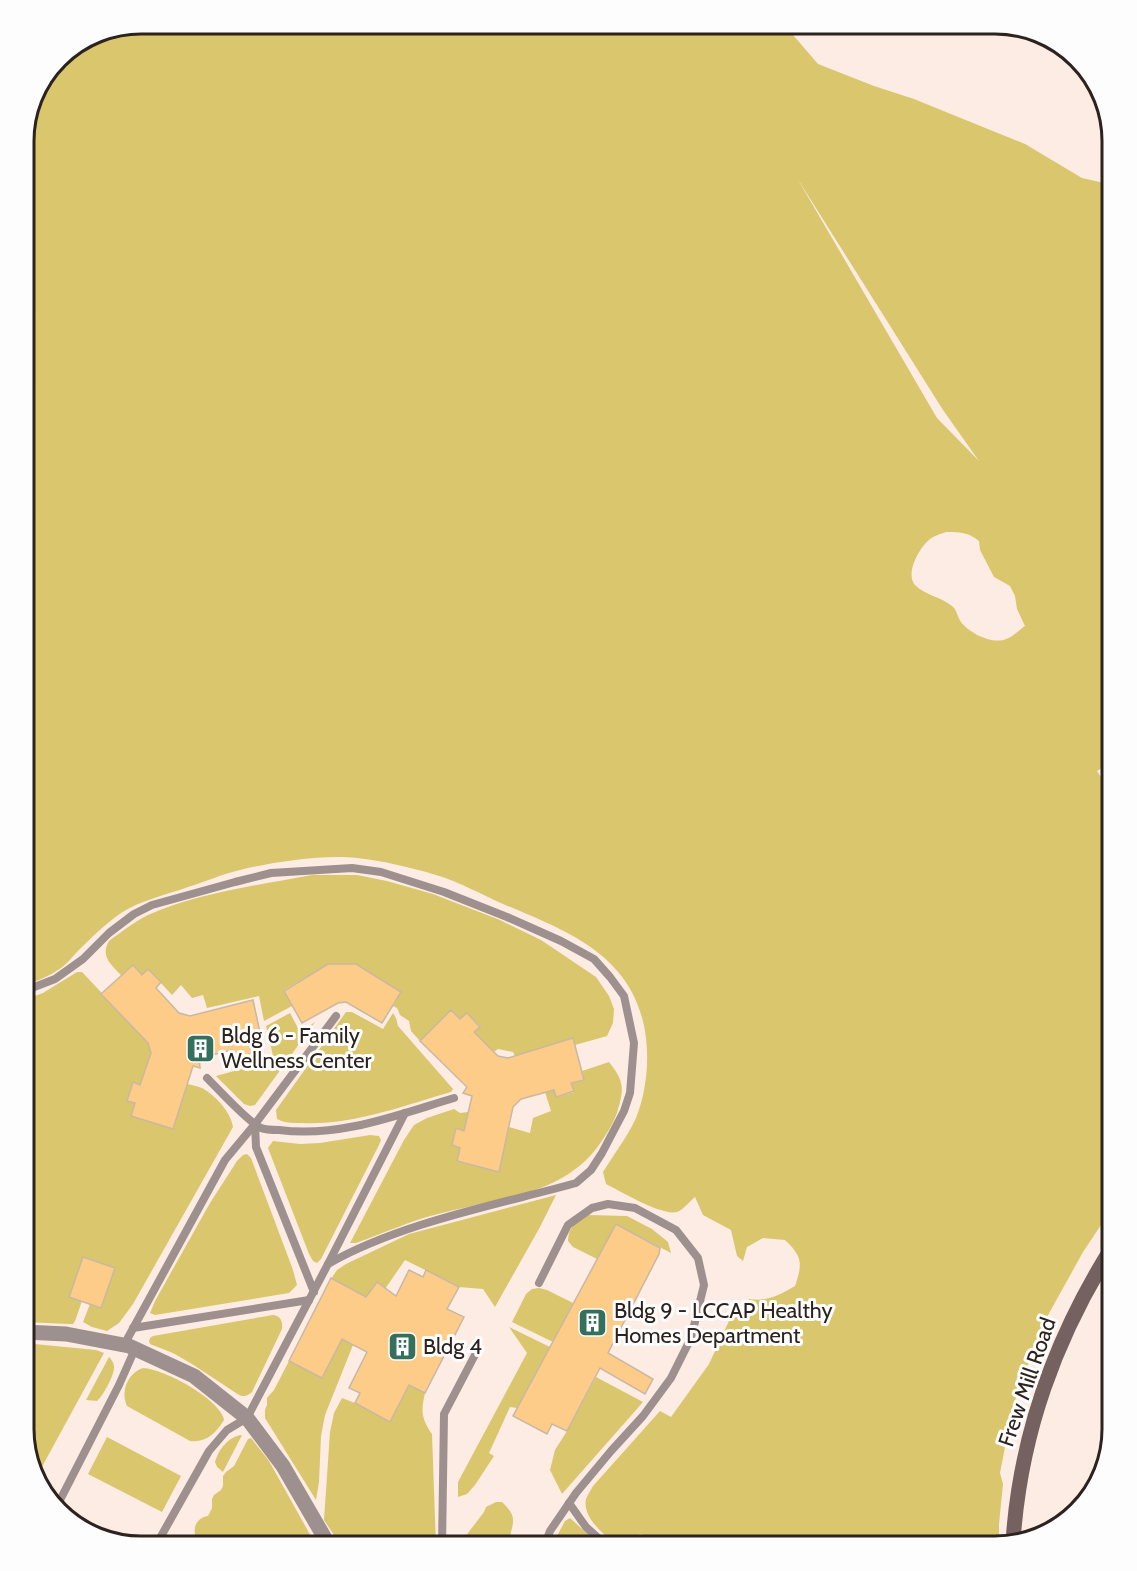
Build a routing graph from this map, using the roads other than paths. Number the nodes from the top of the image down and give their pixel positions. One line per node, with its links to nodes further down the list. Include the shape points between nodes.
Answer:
1 (34, 987): 8 (lane, via 55,979 109,933 152,905 271,873 351,868 381,872 444,892 594,959 624,996 634,1043 630,1093 591,1170 576,1184 398,1233)
2 (336, 1016): 6 (lane)
3 (207, 1078): 6 (lane)
4 (454, 1098): 5 (lane)
5 (405, 1113): 6 (lane, via 340,1130 287,1131); 8 (lane)
6 (255, 1124): 10 (lane, via 256,1147); 12 (lane, via 225,1160)
7 (1102, 1263): 19 (street, Frew Mill Road, via 1072,1318 1034,1415 1022,1464)
8 (328, 1264): 10 (lane)
9 (539, 1283): 18 (lane, via 568,1225 592,1208 608,1204 635,1208 676,1230 699,1258 704,1284 692,1338 671,1378)
10 (314, 1292): 11 (lane)
11 (309, 1300): 12 (lane); 16 (lane)
12 (133, 1328): 14 (lane)
13 (34, 1332): 14 (street, via 66,1334)
14 (129, 1347): 16 (street, via 194,1376); 17 (lane, via 119,1385)
15 (477, 1351): 22 (lane, via 444,1414)
16 (247, 1418): 20 (lane, via 228,1430 209,1451); 21 (street, via 283,1466)
17 (61, 1499)
18 (569, 1503): 23 (lane); 24 (lane)
19 (1013, 1535)
20 (161, 1536)
21 (324, 1536)
22 (442, 1536)
23 (548, 1536)
24 (596, 1536)

